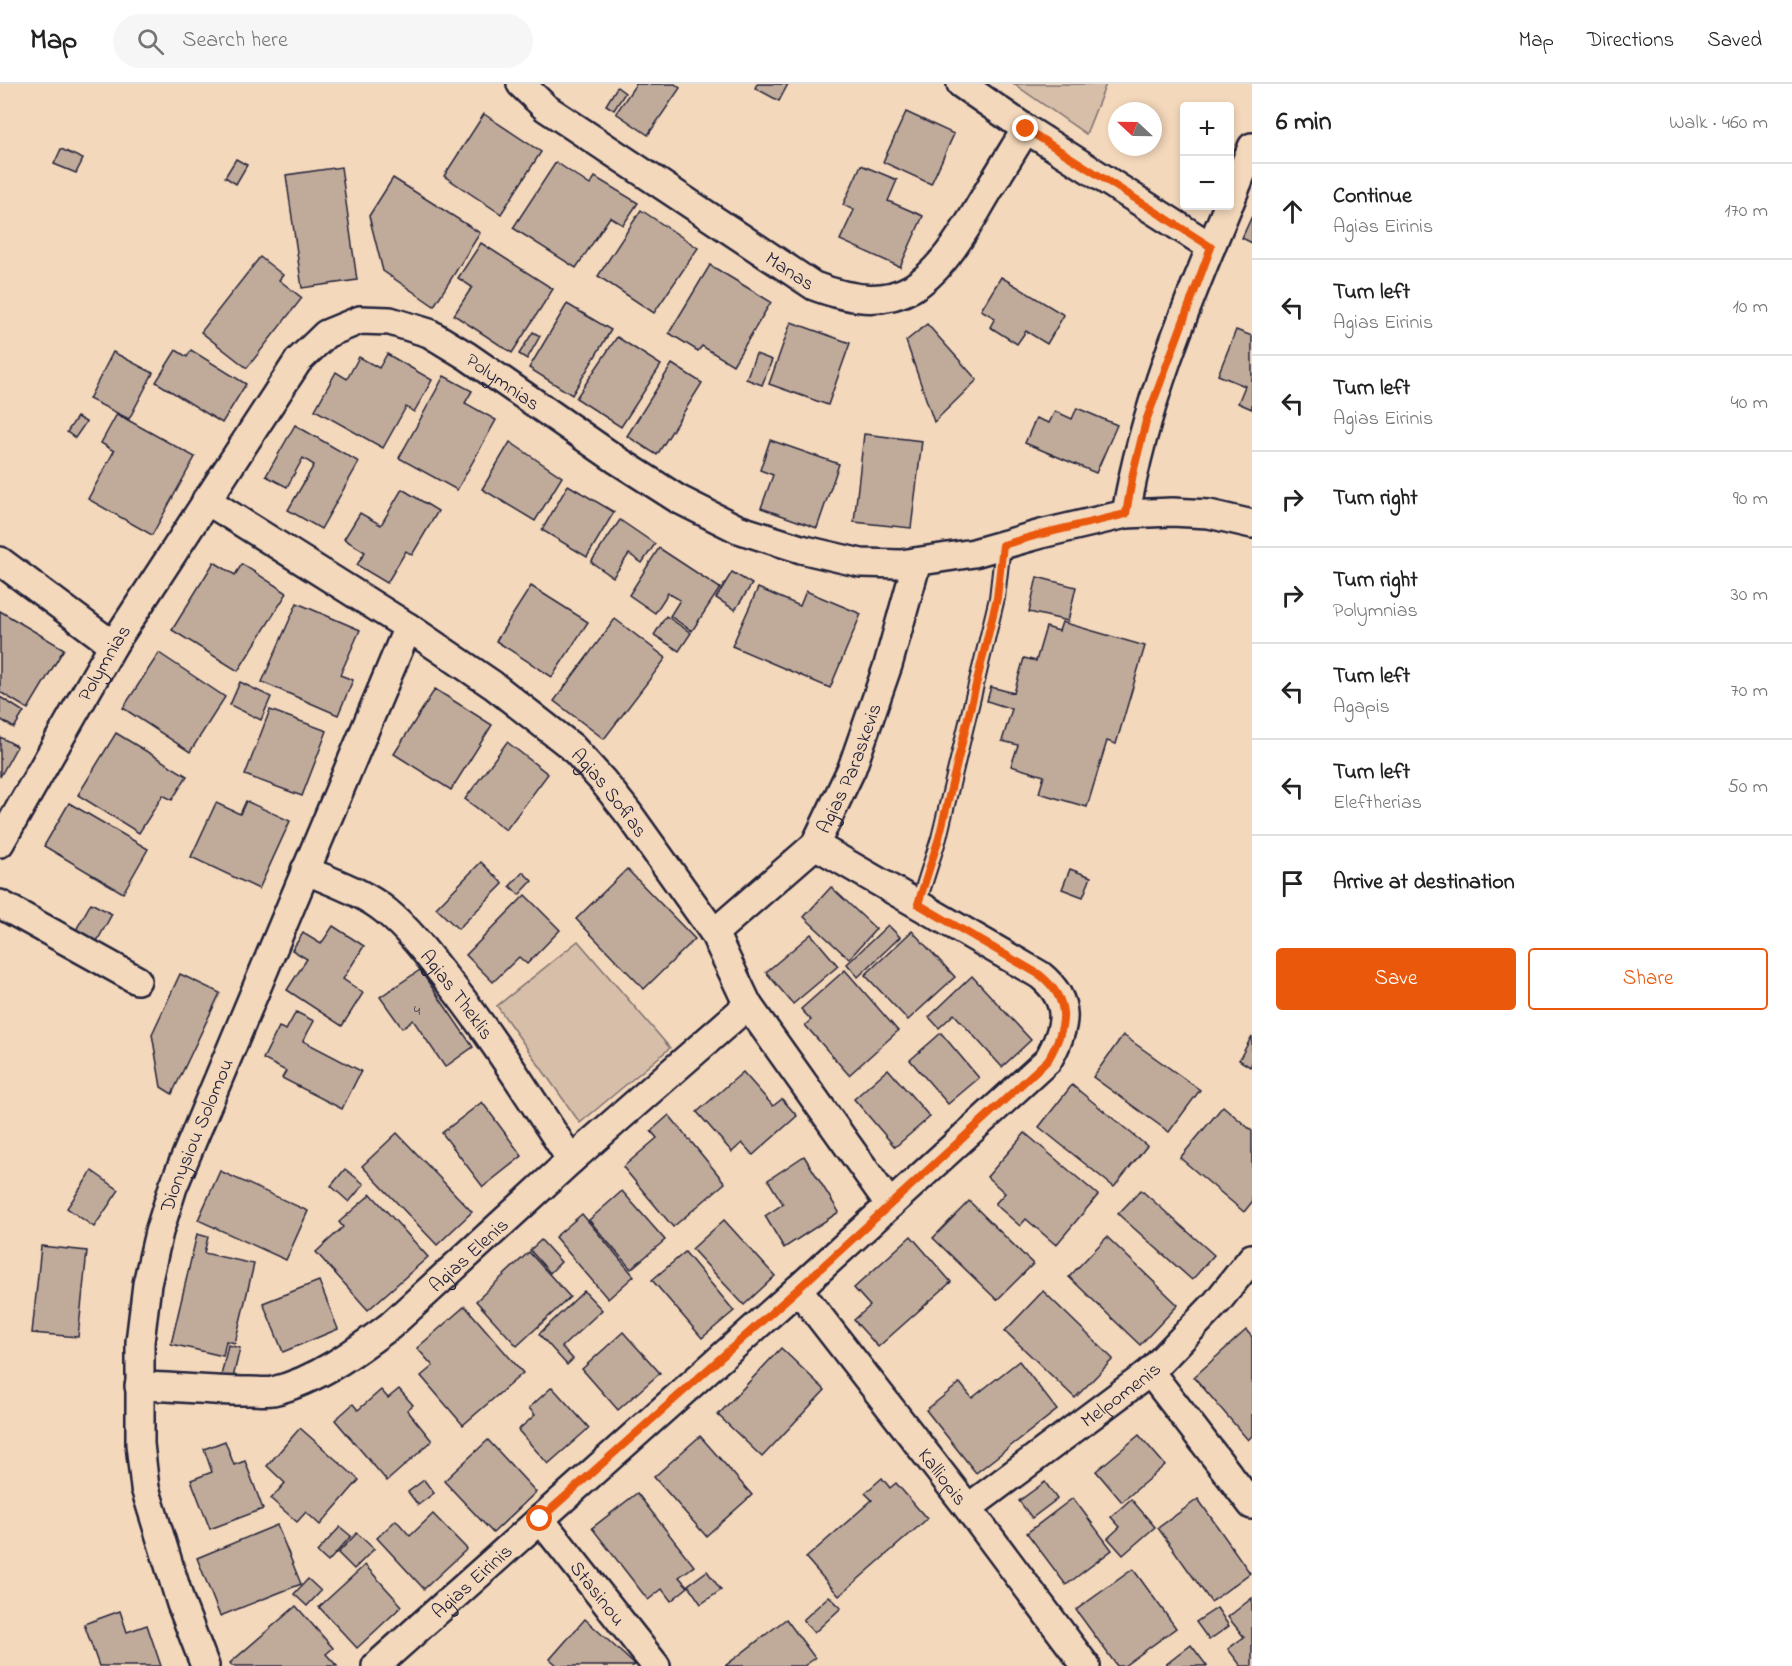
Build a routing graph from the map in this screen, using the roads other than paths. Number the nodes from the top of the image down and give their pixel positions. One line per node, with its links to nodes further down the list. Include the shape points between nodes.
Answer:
1 (521, 84): 3 (street, Manas, via 546,108 814,286 840,296 867,300 895,296 935,272)
2 (961, 84): 3 (street)
3 (1026, 129): 7 (street)
4 (1252, 147): 5 (street)
5 (1234, 192)
6 (1226, 210): 7 (street)
7 (1211, 247): 9 (street, via 1146,421)
8 (206, 500): 13 (street, Polymnias, via 298,361 326,334 360,320 390,321 429,333 678,499 738,529 861,563); 14 (street, Agias Sofias); 15 (street, Polymnias)
9 (1126, 514): 10 (street, Polymnias, via 1209,514); 11 (street, Polymnias)
10 (1252, 524)
11 (1003, 545): 13 (street, Polymnias); 20 (lane, via 997,598 939,838)
12 (0, 561): 15 (street)
13 (917, 562): 17 (street, Agias Paraskevis, via 864,736)
14 (408, 627): 18 (street, Dionysiou Solomou); 21 (street, Agias Sofias, via 493,685 572,747 629,814)
15 (113, 645): 16 (street, Polymnias)
16 (0, 843)
17 (815, 845): 20 (street, Agias Eirinis); 21 (street, Agias Paraskevis)
18 (305, 870): 24 (street, Agias Theklis, via 363,895 409,932 498,1047); 29 (street, Dionysiou Solomou, via 173,1187 147,1284)
19 (0, 904): 22 (street)
20 (918, 904): 25 (street, Agias Eirinis, via 1040,975 1053,986 1064,1016 1060,1039 1048,1060)
21 (714, 933): 23 (street, Agias Sofias)
22 (136, 980)
23 (748, 1005): 24 (street, Agias Elenis); 25 (street, Agias Sofias)
24 (571, 1160): 29 (street, Agias Elenis, via 390,1326 328,1368 272,1391)
25 (890, 1205): 27 (street, Agias Eirinis)
26 (1252, 1258): 28 (street, Melpomenis, via 1217,1302)
27 (798, 1289): 31 (street, Kalliopis); 32 (street, Agias Eirinis)
28 (1149, 1371): 30 (street); 31 (street, Melpomenis)
29 (139, 1386): 33 (street, Dionysiou Solomou, via 145,1488)
30 (1252, 1505)
31 (968, 1508): 36 (street, Kalliopis)
32 (540, 1519): 34 (street, Agias Eirinis); 35 (street, Stasinou)
33 (205, 1666)
34 (376, 1666)
35 (656, 1666)
36 (1086, 1666)

